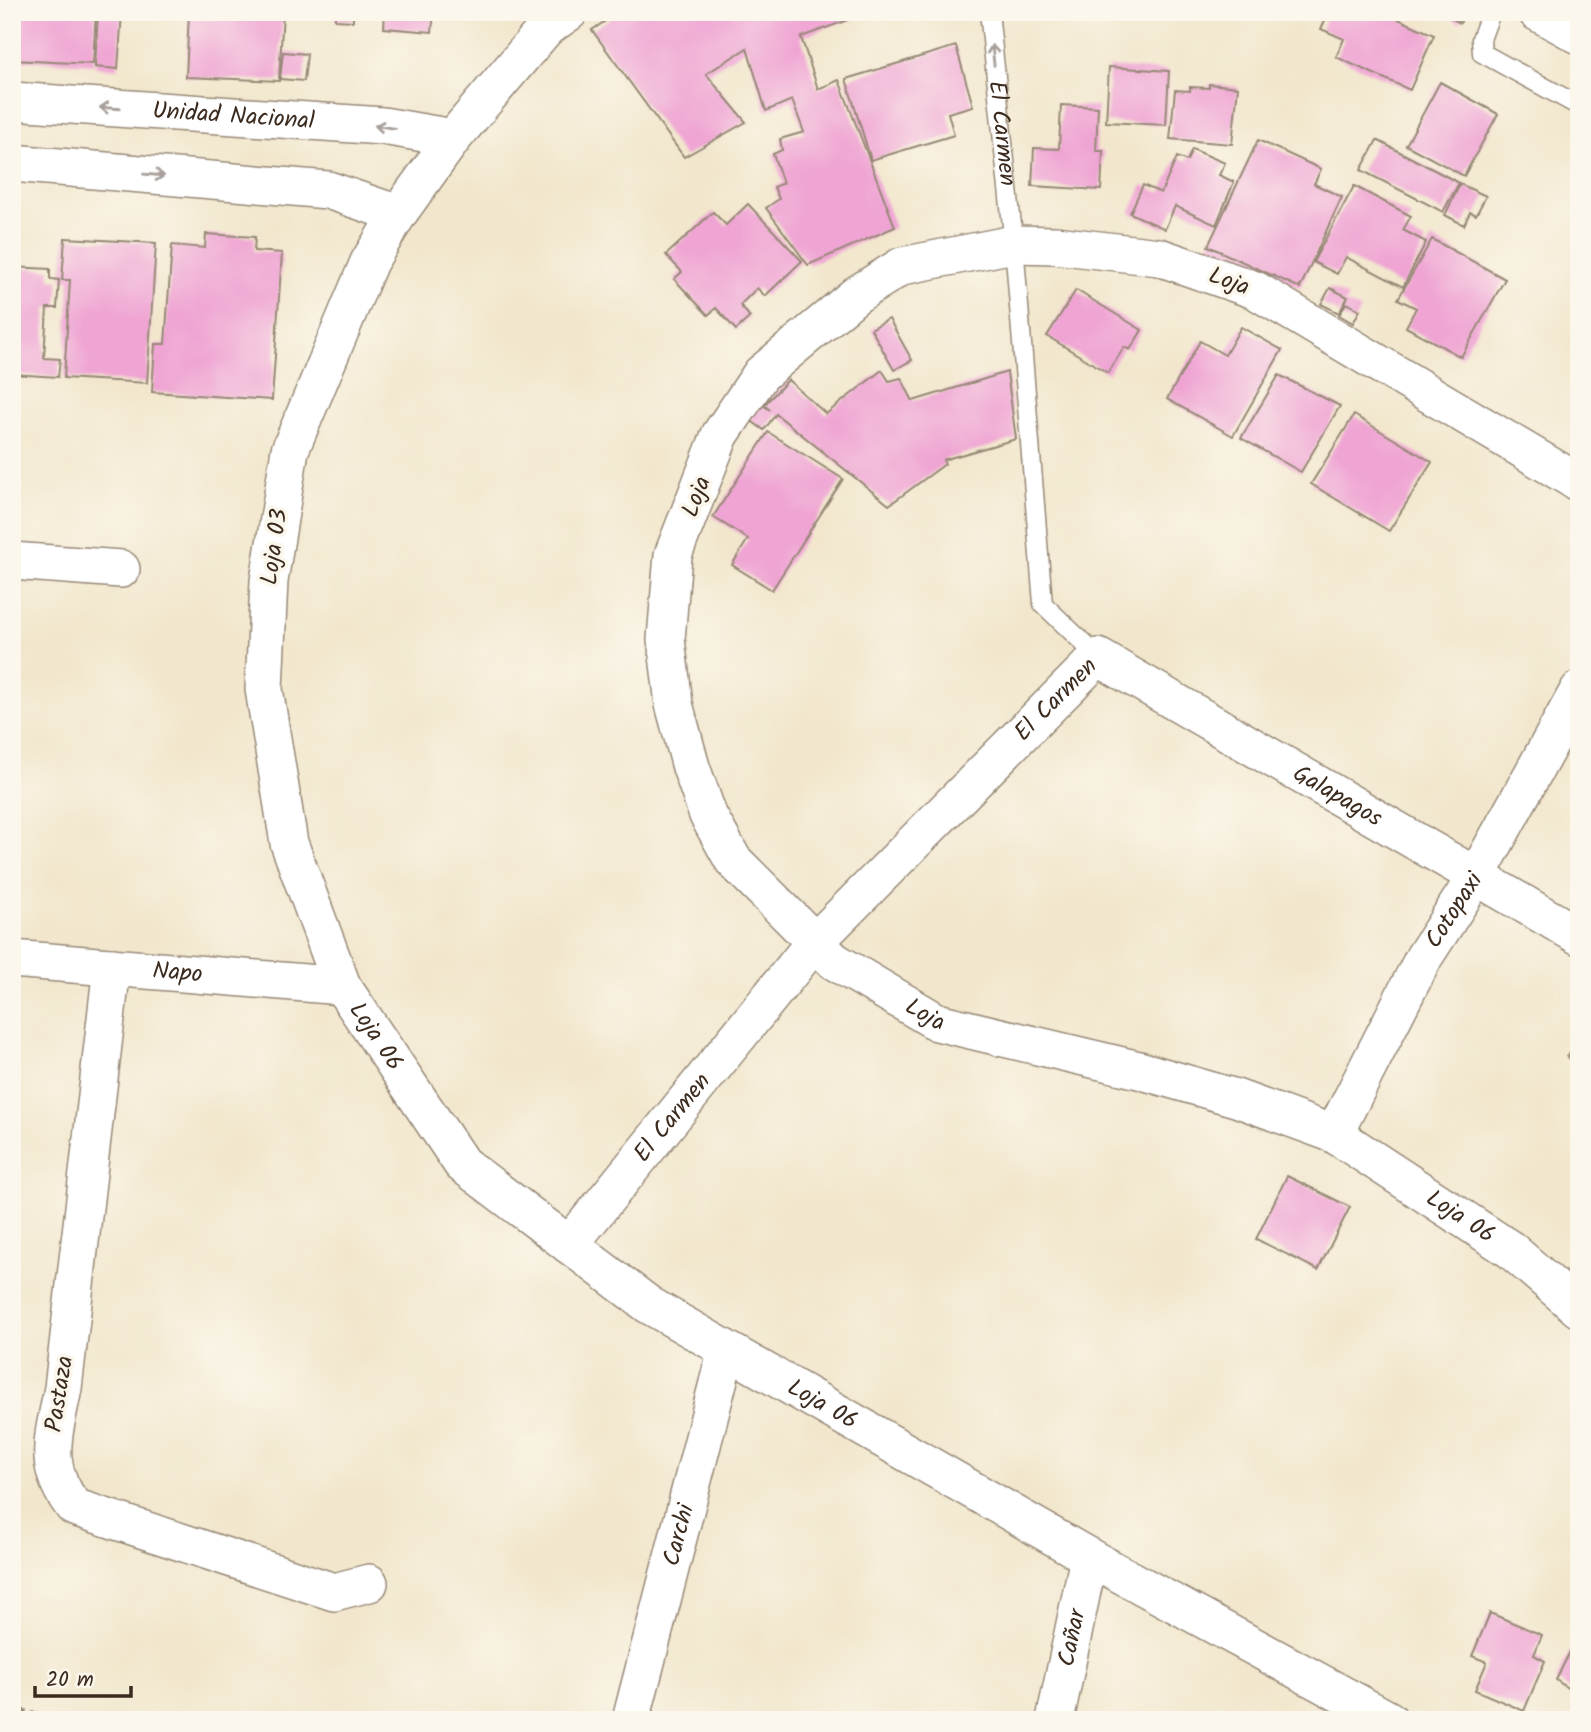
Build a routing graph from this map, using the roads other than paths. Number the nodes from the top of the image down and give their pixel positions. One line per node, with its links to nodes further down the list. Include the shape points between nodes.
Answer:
1 (569, 12): 8 (street, via 546,28)
2 (989, 12): 11 (lane, El Carmen, one-way to 2)
3 (1491, 12): 7 (lane, via 1481,39 1482,52)
4 (1537, 12): 5 (street)
5 (1579, 35)
6 (12, 101): 8 (street, Unidad Nacional, one-way to 6, via 383,126)
7 (1579, 106)
8 (453, 138): 10 (street, Loja 03)
9 (12, 163): 10 (street, one-way to 10, via 328,190)
10 (398, 214): 22 (street, Loja 03, via 369,262 290,450 269,581 264,690 289,843)
11 (1014, 244): 12 (street, Loja, via 1158,257 1255,290); 15 (lane, El Carmen, via 1043,604); 19 (street, Loja, via 902,267 856,295 761,374 720,435 673,555 666,639 673,691 708,815 733,860)
12 (1579, 483)
13 (12, 561): 14 (street)
14 (121, 569)
15 (1098, 657): 17 (street, Galapagos); 19 (street, El Carmen)
16 (1579, 690): 17 (street, Cotopaxi)
17 (1477, 875): 18 (street, Galapagos); 23 (street, Cotopaxi, via 1423,957)
18 (1579, 936)
19 (813, 944): 23 (street, Loja, via 874,988 937,1022 1139,1070 1236,1098); 24 (street, El Carmen)
20 (12, 959): 21 (street, Napo)
21 (112, 967): 22 (street, Napo); 28 (street, Pastaza, via 63,1388 51,1450 53,1471 74,1507 334,1592)
22 (342, 986): 24 (street, Loja 06, via 462,1164)
23 (1334, 1134): 25 (street, Loja 06, via 1511,1250)
24 (569, 1245): 26 (street, Loja 06, via 649,1305)
25 (1579, 1309)
26 (726, 1352): 27 (street, Loja 06); 29 (street, Carchi)
27 (1089, 1557): 30 (street, Cañar); 31 (street, Loja 06)
28 (369, 1583)
29 (631, 1720)
30 (1055, 1720)
31 (1390, 1720)

